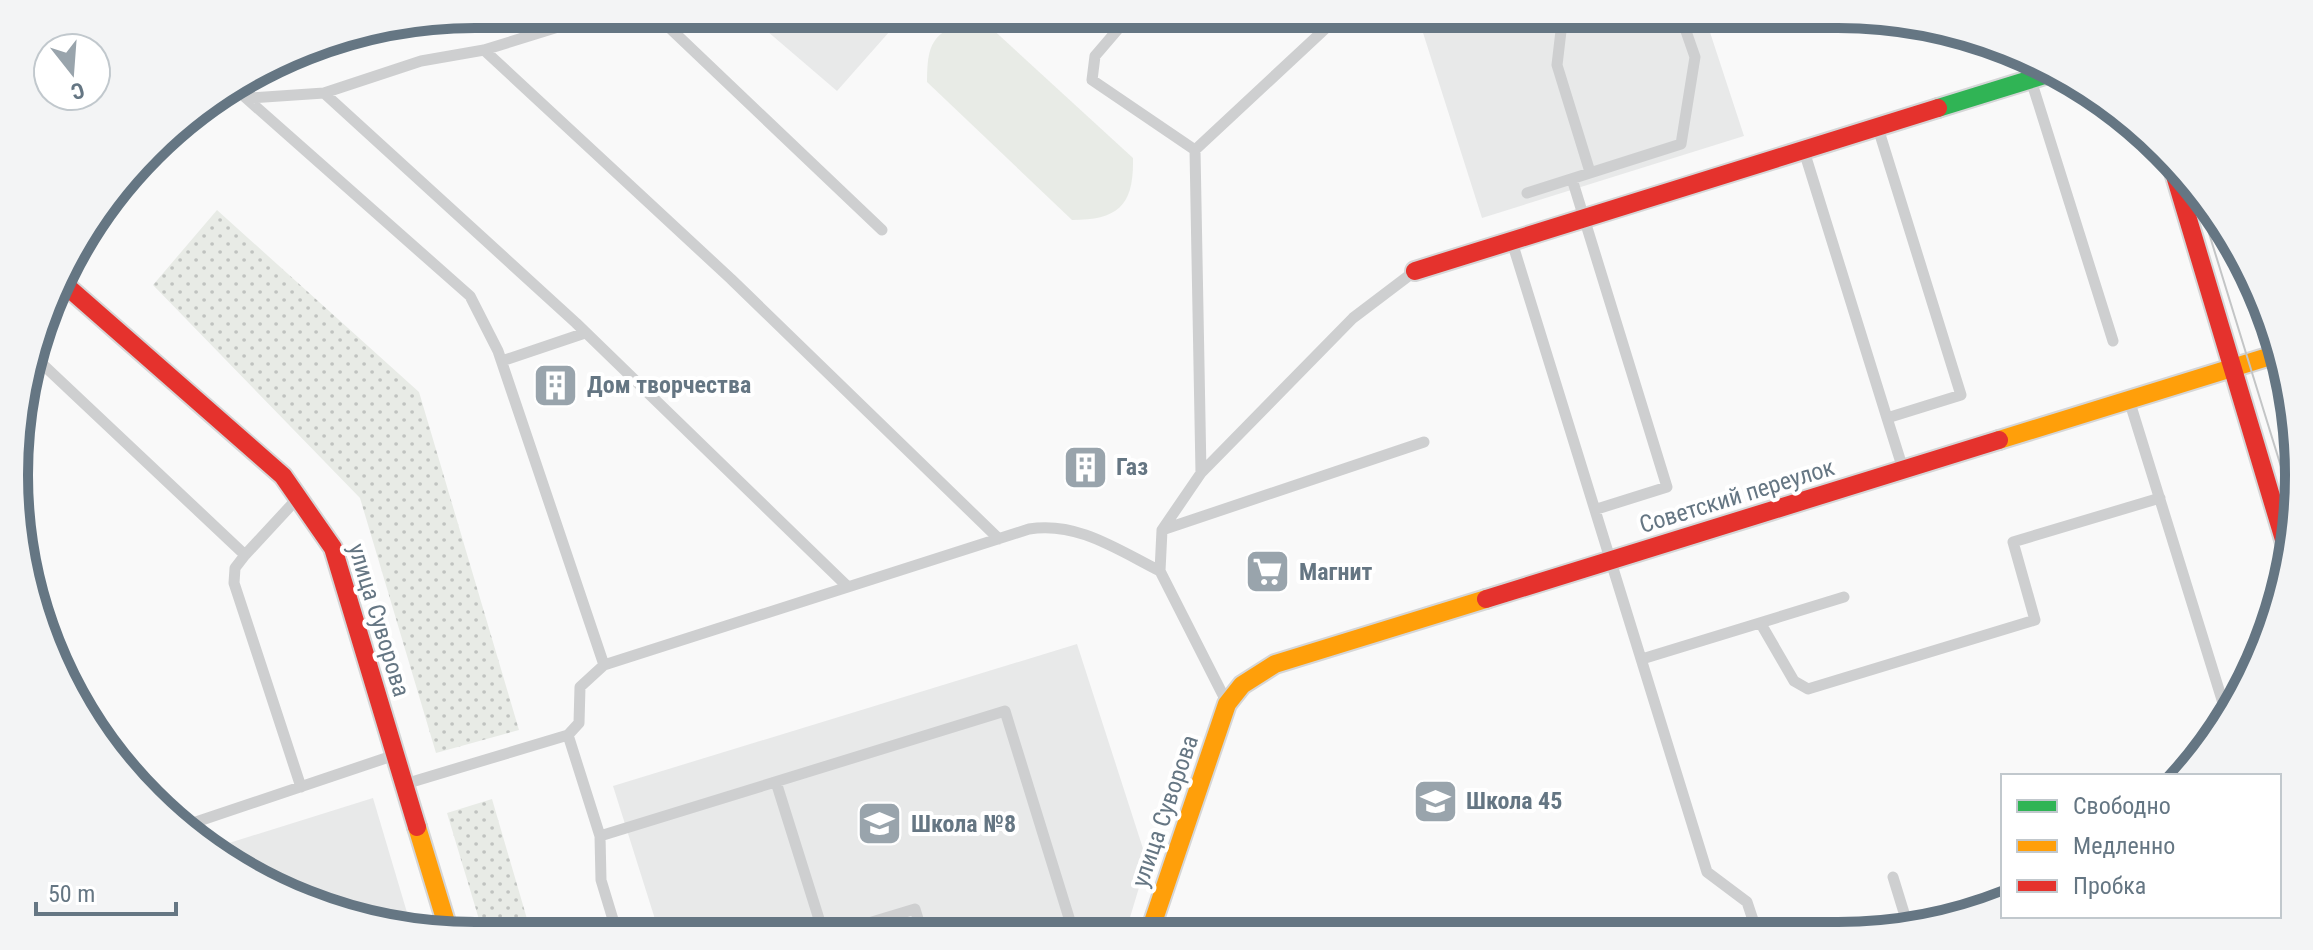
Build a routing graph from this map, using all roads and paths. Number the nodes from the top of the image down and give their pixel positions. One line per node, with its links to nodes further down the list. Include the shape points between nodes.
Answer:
1 (555, 28): 7 (lane)
2 (670, 28): 20 (lane)
3 (1119, 28): 13 (lane, via 1095,56 1092,80)
4 (1326, 28): 13 (lane)
5 (1561, 28): 15 (lane, via 1557,65)
6 (1685, 28): 15 (lane, via 1695,57 1681,144)
7 (484, 50): 10 (lane, via 421,61); 40 (lane, via 731,279)
8 (2040, 77): 12 (street); 25 (lane)
9 (242, 93): 11 (lane)
10 (324, 93): 11 (lane); 24 (lane)
11 (249, 98): 27 (lane, via 470,296)
12 (1878, 127): 14 (street); 31 (lane, via 1961,395)
13 (1195, 150): 34 (lane)
14 (1804, 150): 19 (street); 31 (lane)
15 (1590, 172): 16 (lane)
16 (1572, 179): 18 (lane); 19 (lane)
17 (2177, 184): 29 (street)
18 (1527, 193)
19 (1585, 219): 21 (street); 37 (lane, via 1667,487)
20 (882, 230)
21 (1512, 241): 22 (street); 37 (lane)
22 (1415, 271): 34 (lane, via 1353,318)
23 (69, 288): 35 (street, улица Суворова)
24 (585, 333): 27 (lane); 44 (lane)
25 (2113, 341)
26 (2269, 357): 29 (street, Советский переулок)
27 (502, 361): 48 (lane)
28 (42, 364): 41 (lane)
29 (2232, 370): 30 (street, Советский переулок); 39 (street)
30 (2130, 402): 33 (street, Советский переулок); 36 (lane)
31 (1887, 418): 33 (lane)
32 (1424, 442): 38 (lane)
33 (1903, 470): 42 (street, Советский переулок)
34 (1201, 473): 38 (lane)
35 (300, 496): 41 (lane); 52 (street, улица Суворова, via 333,548)
36 (2160, 498): 46 (lane, via 2013,542 2035,620 1808,689 1794,681); 49 (lane)
37 (1597, 509): 42 (lane)
38 (1162, 530): 43 (lane)
39 (2281, 531)
40 (999, 539): 43 (lane, via 1050,526 1074,529); 44 (lane)
41 (245, 555): 55 (lane, via 235,568 234,583)
42 (1613, 561): 47 (lane); 50 (street, Советский переулок, via 1275,664 1242,685)
43 (1160, 571): 50 (lane)
44 (848, 587): 48 (lane)
45 (1844, 597): 46 (lane)
46 (1761, 624): 47 (lane)
47 (1642, 659): 67 (lane, via 1707,872 1747,902)
48 (604, 665): 51 (lane, via 580,687 579,723)
49 (2223, 702)
50 (1227, 704): 66 (street, улица Суворова)
51 (568, 735): 54 (lane); 57 (lane)
52 (396, 755): 54 (street, улица Суворова); 55 (lane)
53 (776, 782): 57 (lane); 62 (lane); 65 (lane, via 1005,711)
54 (404, 784): 60 (street, улица Суворова)
55 (301, 787): 56 (lane)
56 (194, 823)
57 (600, 836): 61 (lane, via 601,880)
58 (1893, 877): 59 (lane)
59 (1905, 916)
60 (446, 921)
61 (614, 922)
62 (822, 922)
63 (870, 922): 64 (lane, via 915,909)
64 (919, 922)
65 (1070, 922)
66 (1153, 922)
67 (1754, 922)

